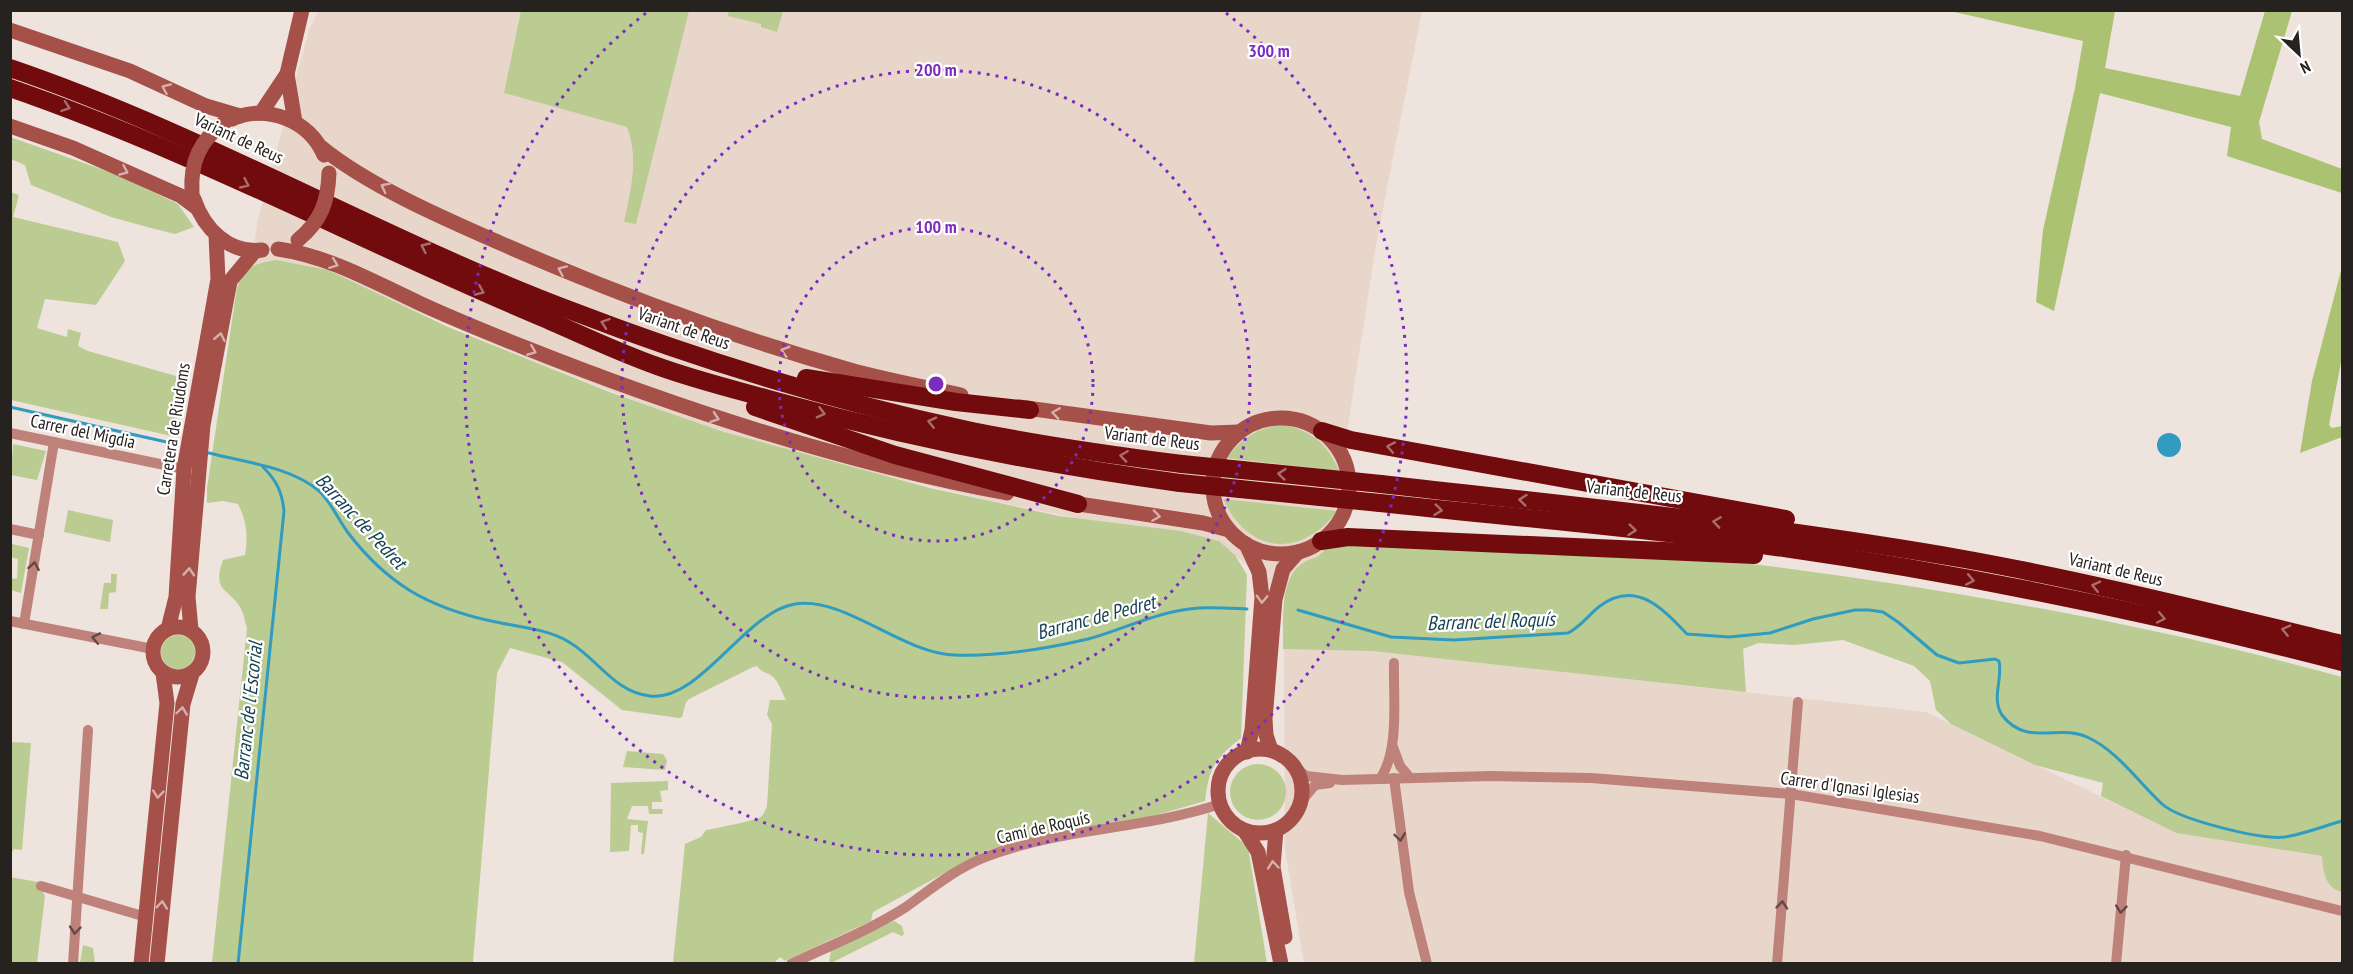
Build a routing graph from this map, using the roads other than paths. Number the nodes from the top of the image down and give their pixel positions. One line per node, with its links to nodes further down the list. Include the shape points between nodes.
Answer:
1 (302, 10): 4 (street)
2 (308, 10): 4 (street)
3 (10, 30): 9 (street, one-way to 3, via 206,106 130,71)
4 (298, 32): 6 (street)
5 (10, 68): 17 (highway, Variant de Reus, one-way to 5, via 571,311 455,261 188,137)
6 (287, 74): 8 (street); 10 (street)
7 (10, 88): 18 (highway, one-way to 18, via 75,110 183,156 454,281)
8 (261, 113): 9 (street); 10 (street)
9 (240, 116): 13 (street, bridge, via 212,132 197,153 192,193)
10 (295, 122): 12 (street)
11 (10, 126): 13 (street, one-way to 13, via 73,148 181,196)
12 (321, 147): 15 (street, bridge, via 329,172 329,189 320,217 298,240); 19 (street, one-way to 12, via 852,371 673,314 466,228 343,165)
13 (197, 208): 14 (street)
14 (216, 235): 16 (street, via 236,247); 24 (street, Carretera de Riudoms, via 218,279)
15 (278, 249): 16 (street); 25 (street, one-way to 25, via 303,253 351,271 482,331 628,388 751,430 974,487)
16 (255, 251): 37 (street, Carretera de Riudoms, one-way to 16, via 188,597 203,424 230,281)
17 (643, 336): 19 (highway, via 823,382); 32 (highway, Variant de Reus, one-way to 17, bridge, via 1670,516 1074,450 870,407 763,378)
18 (657, 366): 25 (highway, via 688,386 895,455); 33 (highway, one-way to 33, bridge, via 865,425 1073,468 1180,483 1718,540)
19 (1030, 410): 21 (street, one-way to 19, via 1211,433)
20 (1322, 431): 21 (street, via 1284,418 1268,419); 29 (street, via 1344,458 1350,480 1343,514); 32 (highway, one-way to 20, via 1892,538 1374,444)
21 (1239, 432): 27 (street, via 1223,450 1214,473 1214,497)
22 (10, 433): 23 (street, Carrer del Migdia)
23 (54, 442): 24 (street, Carrer del Migdia); 28 (street)
24 (184, 469): 36 (street, Carretera de Riudoms, via 176,597)
25 (1078, 504): 27 (street, one-way to 27)
26 (10, 529): 28 (street)
27 (1229, 530): 30 (street)
28 (39, 534): 35 (street, one-way to 28)
29 (1321, 541): 31 (street); 33 (highway, via 1348,537 1764,555)
30 (1246, 544): 31 (street, via 1271,553); 48 (street, one-way to 48, via 1259,572 1262,597)
31 (1298, 552): 47 (street, via 1283,569 1275,599 1265,719)
32 (1963, 559): 38 (highway, Variant de Reus, one-way to 32, via 2055,576)
33 (1930, 572): 40 (highway, one-way to 40, via 2086,602)
34 (10, 621): 35 (street)
35 (24, 624): 39 (street, one-way to 35)
36 (168, 629): 37 (street); 39 (street, via 157,638)
37 (191, 630): 43 (street, via 199,637 204,654)
38 (2343, 644)
39 (153, 649): 42 (street)
40 (2343, 662)
41 (1394, 663): 46 (street)
42 (163, 673): 43 (street, via 180,678); 63 (street, one-way to 63, via 168,703)
43 (192, 674): 66 (street, one-way to 43, via 183,704)
44 (1798, 702): 54 (street)
45 (88, 730): 61 (street)
46 (1393, 747): 51 (street); 52 (street)
47 (1271, 750): 48 (street); 49 (street)
48 (1247, 752): 55 (street, via 1225,768 1218,786)
49 (1293, 766): 53 (street, Carrer d'Ignasi Iglesias, via 1306,776); 56 (street, via 1300,781)
50 (1394, 778): 51 (street, Carrer d'Ignasi Iglesias); 52 (street, Carrer d'Ignasi Iglesias); 70 (street, one-way to 70, via 1405,872)
51 (1410, 778): 54 (street, Carrer d'Ignasi Iglesias, via 1591,778)
52 (1380, 779): 53 (street, Carrer d'Ignasi Iglesias)
53 (1342, 780): 56 (street, Carrer d'Ignasi Iglesias, via 1315,785)
54 (1791, 794): 59 (street, Carrer d'Ignasi Iglesias, via 1953,819); 71 (street, one-way to 54)
55 (1220, 804): 57 (street, via 1228,819); 67 (street, Camí de Roquís, via 1142,825 1016,847 982,859 867,928)
56 (1299, 804): 58 (street)
57 (1244, 830): 58 (street); 68 (street, via 1258,852)
58 (1276, 830): 69 (street, one-way to 58, via 1273,867)
59 (2126, 855): 62 (street, Carrer d'Ignasi Iglesias); 72 (street, one-way to 72)
60 (41, 886): 61 (street)
61 (78, 897): 63 (street); 64 (street, one-way to 64)
62 (2343, 911)
63 (146, 917): 65 (street)
64 (72, 963)
65 (141, 963)
66 (157, 963)
67 (791, 963)
68 (1281, 963)
69 (1291, 963)
70 (1426, 963)
71 (1777, 963)
72 (2116, 963)

